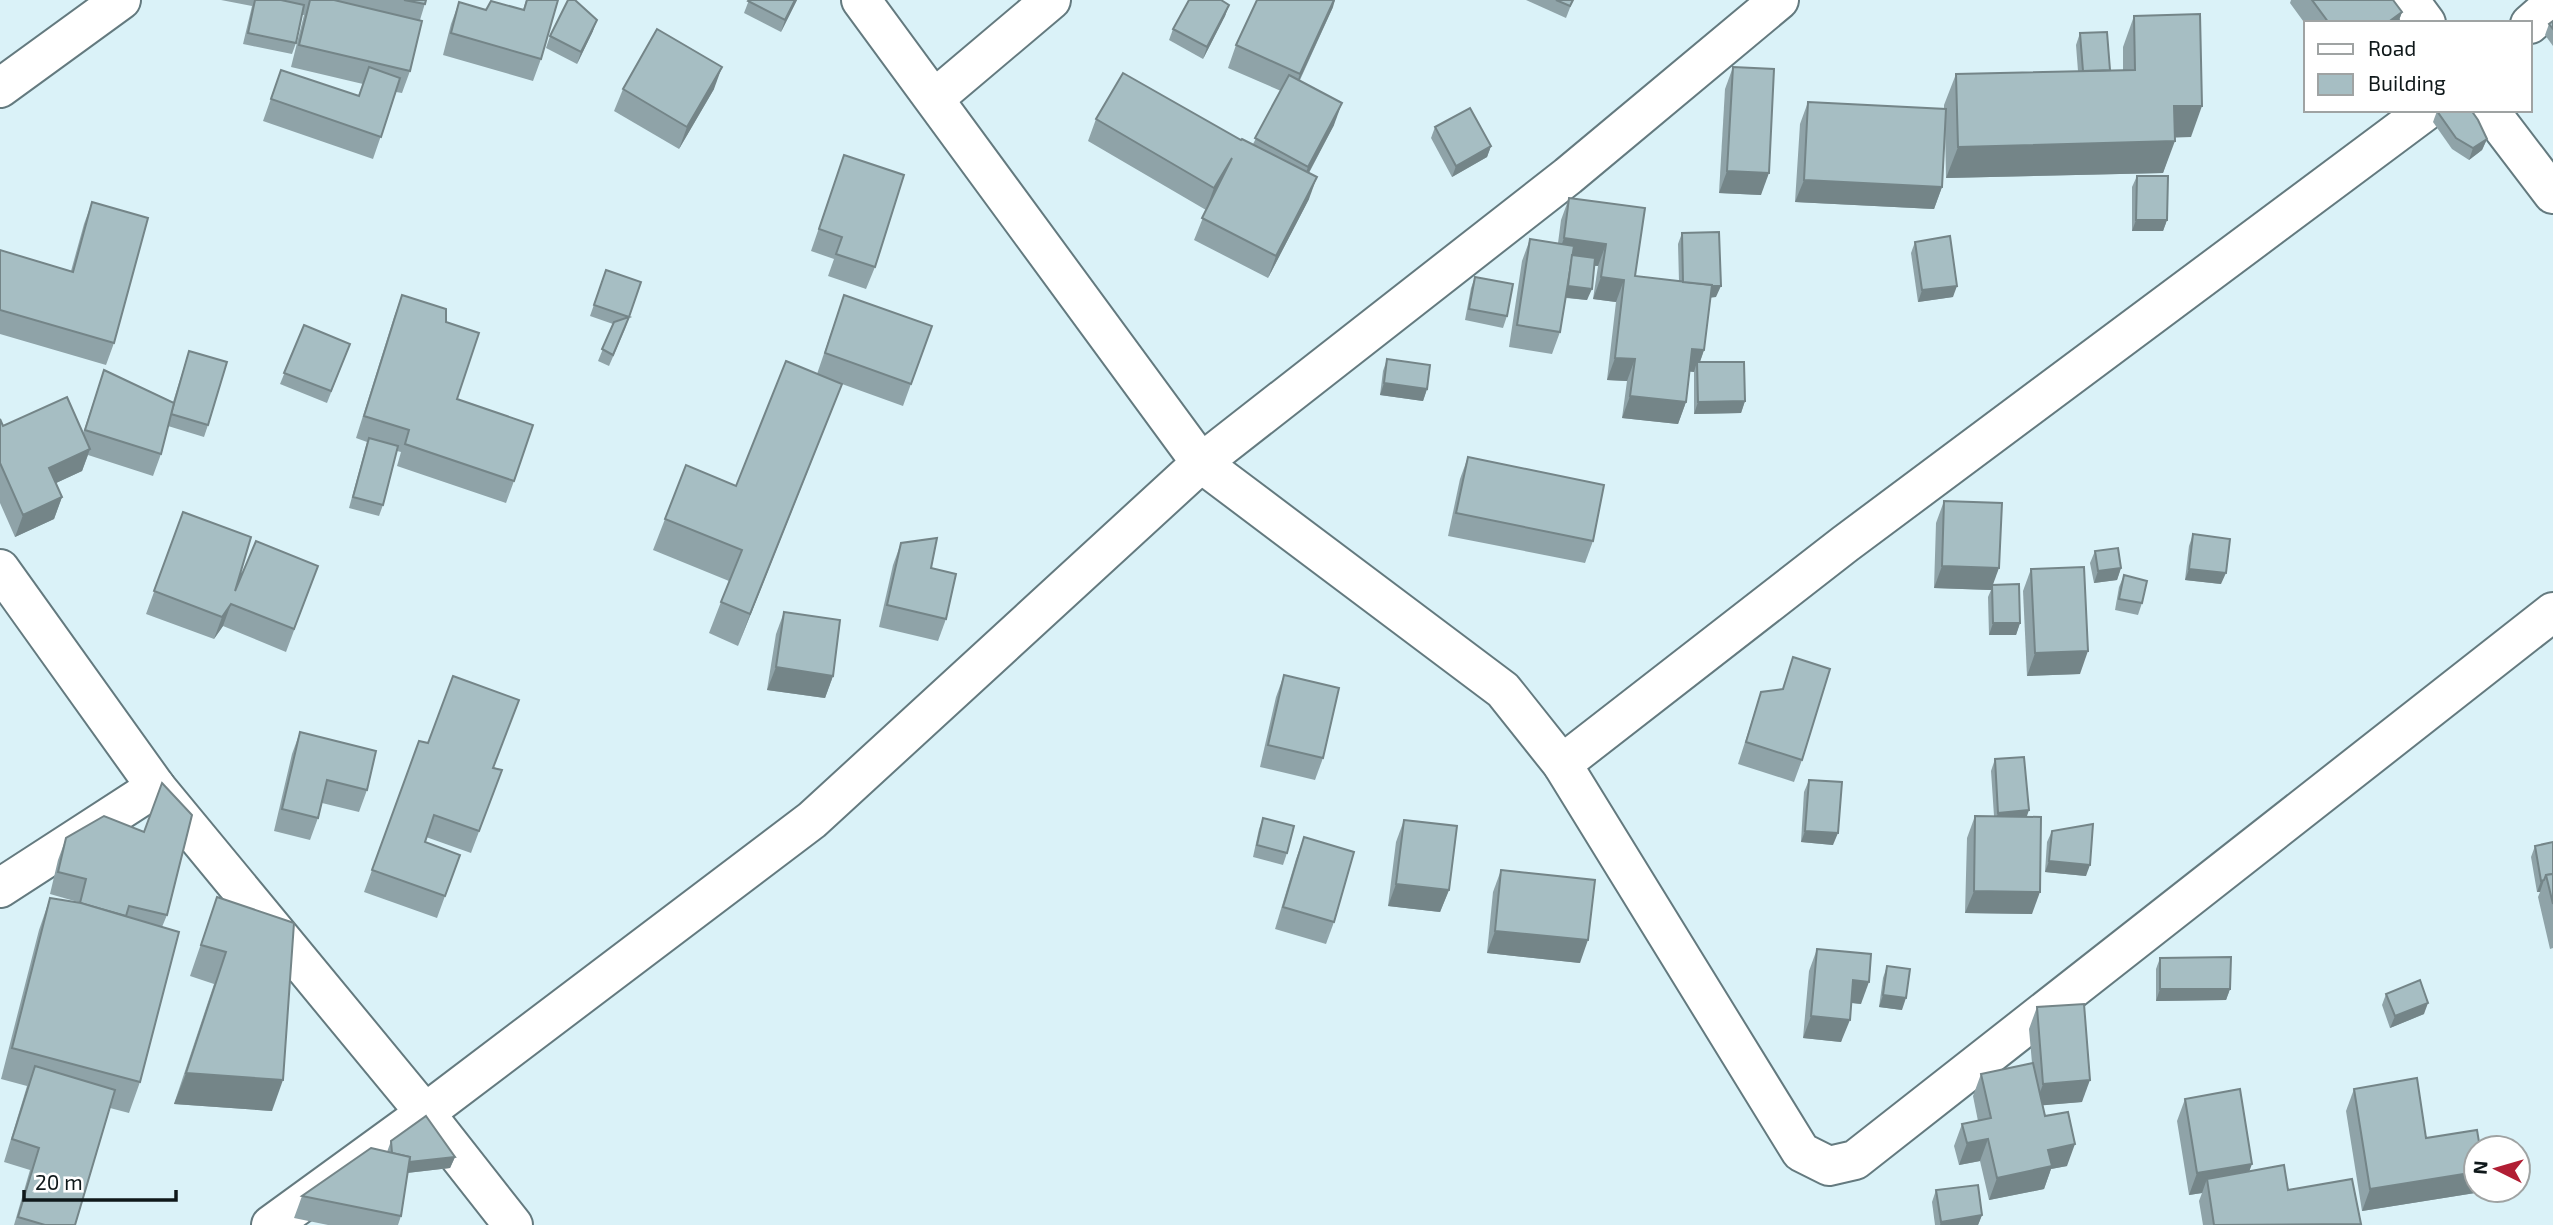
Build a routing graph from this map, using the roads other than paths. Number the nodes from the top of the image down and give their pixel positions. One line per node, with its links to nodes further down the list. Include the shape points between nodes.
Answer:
1 (121, 0): 9 (street)
2 (861, 0): 10 (street)
3 (1051, 0): 10 (street)
4 (1779, 0): 14 (street, via 1568,176)
5 (2409, 0): 7 (street)
6 (2553, 4): 8 (street)
7 (2425, 21)
8 (2532, 22)
9 (0, 88)
10 (935, 98): 14 (street)
11 (2424, 112): 17 (street, via 1845,544)
12 (2491, 112): 13 (street)
13 (2553, 194)
14 (1201, 463): 17 (street, via 1503,690); 20 (street, via 812,820)
15 (0, 569): 18 (street)
16 (2553, 612): 17 (street, via 1855,1160 1829,1166 1801,1152)
17 (1562, 764)
18 (156, 788): 19 (street); 20 (street)
19 (0, 888)
20 (425, 1113): 21 (street); 22 (street)
21 (271, 1225)
22 (513, 1225)

